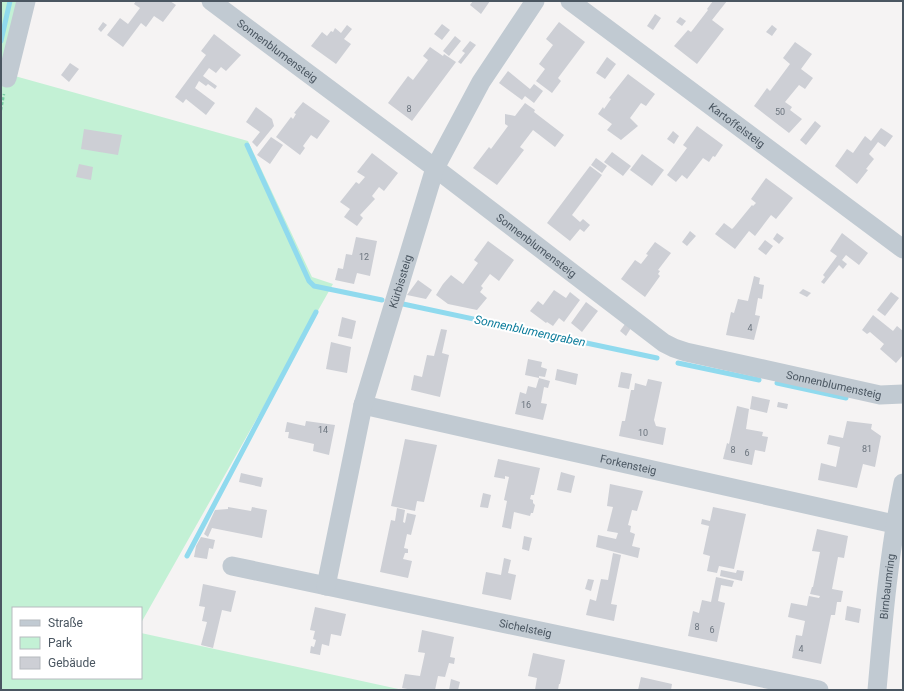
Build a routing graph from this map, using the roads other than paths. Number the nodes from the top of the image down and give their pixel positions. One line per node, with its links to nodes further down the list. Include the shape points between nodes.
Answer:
1 (26, 1): 5 (street)
2 (211, 1): 6 (street, Sonnenblumensteig)
3 (535, 1): 6 (street, Kürbissteig, via 481,82)
4 (570, 1): 7 (street, Kartoffelsteig)
5 (7, 78)
6 (436, 168): 8 (street, Sonnenblumensteig, via 664,343 674,348 880,395); 9 (street, Kürbissteig)
7 (903, 249)
8 (903, 394)
9 (363, 405): 11 (street, Forkensteig); 13 (street, Kürbissteig)
10 (903, 483): 11 (street, Birnbaumring)
11 (894, 524): 15 (street, Birnbaumring)
12 (232, 566): 13 (street, Sichelsteig)
13 (326, 586): 14 (street, Sichelsteig)
14 (819, 690)
15 (877, 690)

